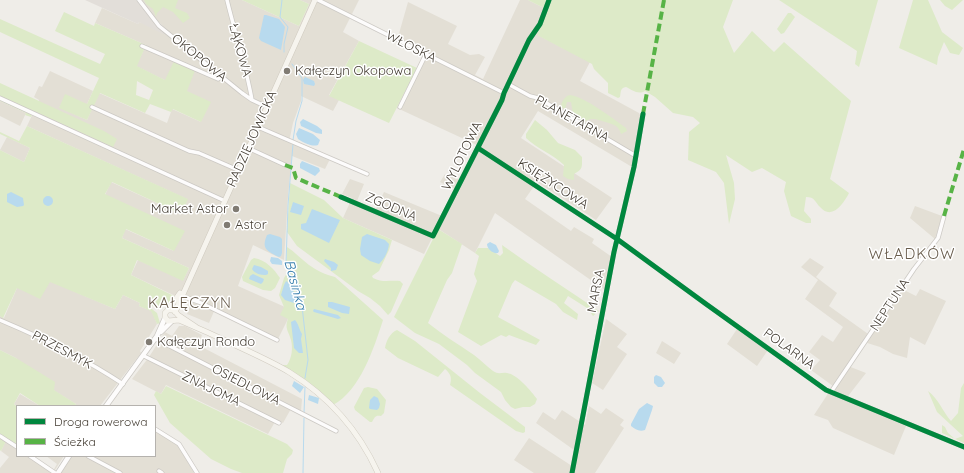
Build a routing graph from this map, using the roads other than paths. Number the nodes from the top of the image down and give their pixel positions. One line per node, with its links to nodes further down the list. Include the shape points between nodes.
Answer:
1 (139, 0): 7 (street, OKOPOWA, via 159,26)
2 (227, 0): 11 (street, ŁĄKOWA)
3 (316, 0): 6 (street, WŁOSKA); 13 (main road, RADZIEJOWICKA)
4 (549, 0): 8 (street, WYLOTOWA, via 540,24 529,40)
5 (142, 46): 7 (street, via 218,79)
6 (426, 54): 9 (street, WŁOSKA); 14 (street)
7 (222, 77): 11 (street, OKOPOWA)
8 (508, 84): 9 (street, WYLOTOWA); 19 (street, PLANETARNA, via 538,98)
9 (504, 92): 18 (street, WYLOTOWA)
10 (0, 98): 24 (street)
11 (252, 100): 13 (street, OKOPOWA)
12 (92, 107): 21 (street)
13 (267, 107): 16 (main road, RADZIEJOWICKA)
14 (400, 107)
15 (643, 114): 19 (street, MARSA)
16 (258, 127): 17 (main road, RADZIEJOWICKA); 22 (street)
17 (248, 148): 20 (street); 21 (main road, RADZIEJOWICKA)
18 (478, 148): 26 (street, WYLOTOWA); 27 (street, KSIĘŻYCOWA)
19 (636, 156): 27 (street, MARSA)
20 (285, 165)
21 (238, 170): 24 (main road, RADZIEJOWICKA)
22 (367, 174)
23 (341, 197): 26 (street, ZGODNA)
24 (225, 201): 28 (main road, RADZIEJOWICKA)
25 (944, 216): 41 (street, NEPTUNA, via 938,238 914,269)
26 (433, 236)
27 (617, 239): 41 (street, POLARNA, via 820,386); 56 (street, MARSA)
28 (189, 279): 29 (main road, RADZIEJOWICKA); 30 (main road, RADZIEJOWICKA)
29 (182, 296): 31 (main road, RADZIEJOWICKA); 35 (main road, via 179,310); 38 (street)
30 (168, 310): 31 (main road); 32 (main road)
31 (176, 313): 34 (main road); 35 (main road)
32 (165, 318): 34 (main road); 37 (street)
33 (0, 320): 40 (street, PRZESMYK, via 46,340)
34 (173, 321): 36 (main road, via 179,320); 37 (street)
35 (188, 322): 36 (main road)
36 (196, 327): 55 (main road, via 281,367 318,393 355,432)
37 (156, 338): 39 (street); 45 (street, OSIEDLOWA)
38 (277, 340)
39 (144, 356): 40 (street); 43 (street, ZNAJOMA)
40 (123, 384): 42 (street)
41 (832, 392): 48 (street, POLARNA)
42 (108, 405)
43 (279, 423)
44 (156, 430): 54 (street, via 179,444)
45 (336, 431)
46 (0, 436): 47 (street)
47 (16, 446)
48 (964, 447)
49 (32, 457): 52 (street)
50 (68, 457): 52 (street)
51 (90, 457): 53 (street)
52 (57, 473)
53 (120, 473)
54 (197, 473)
55 (378, 473)
56 (572, 473)

